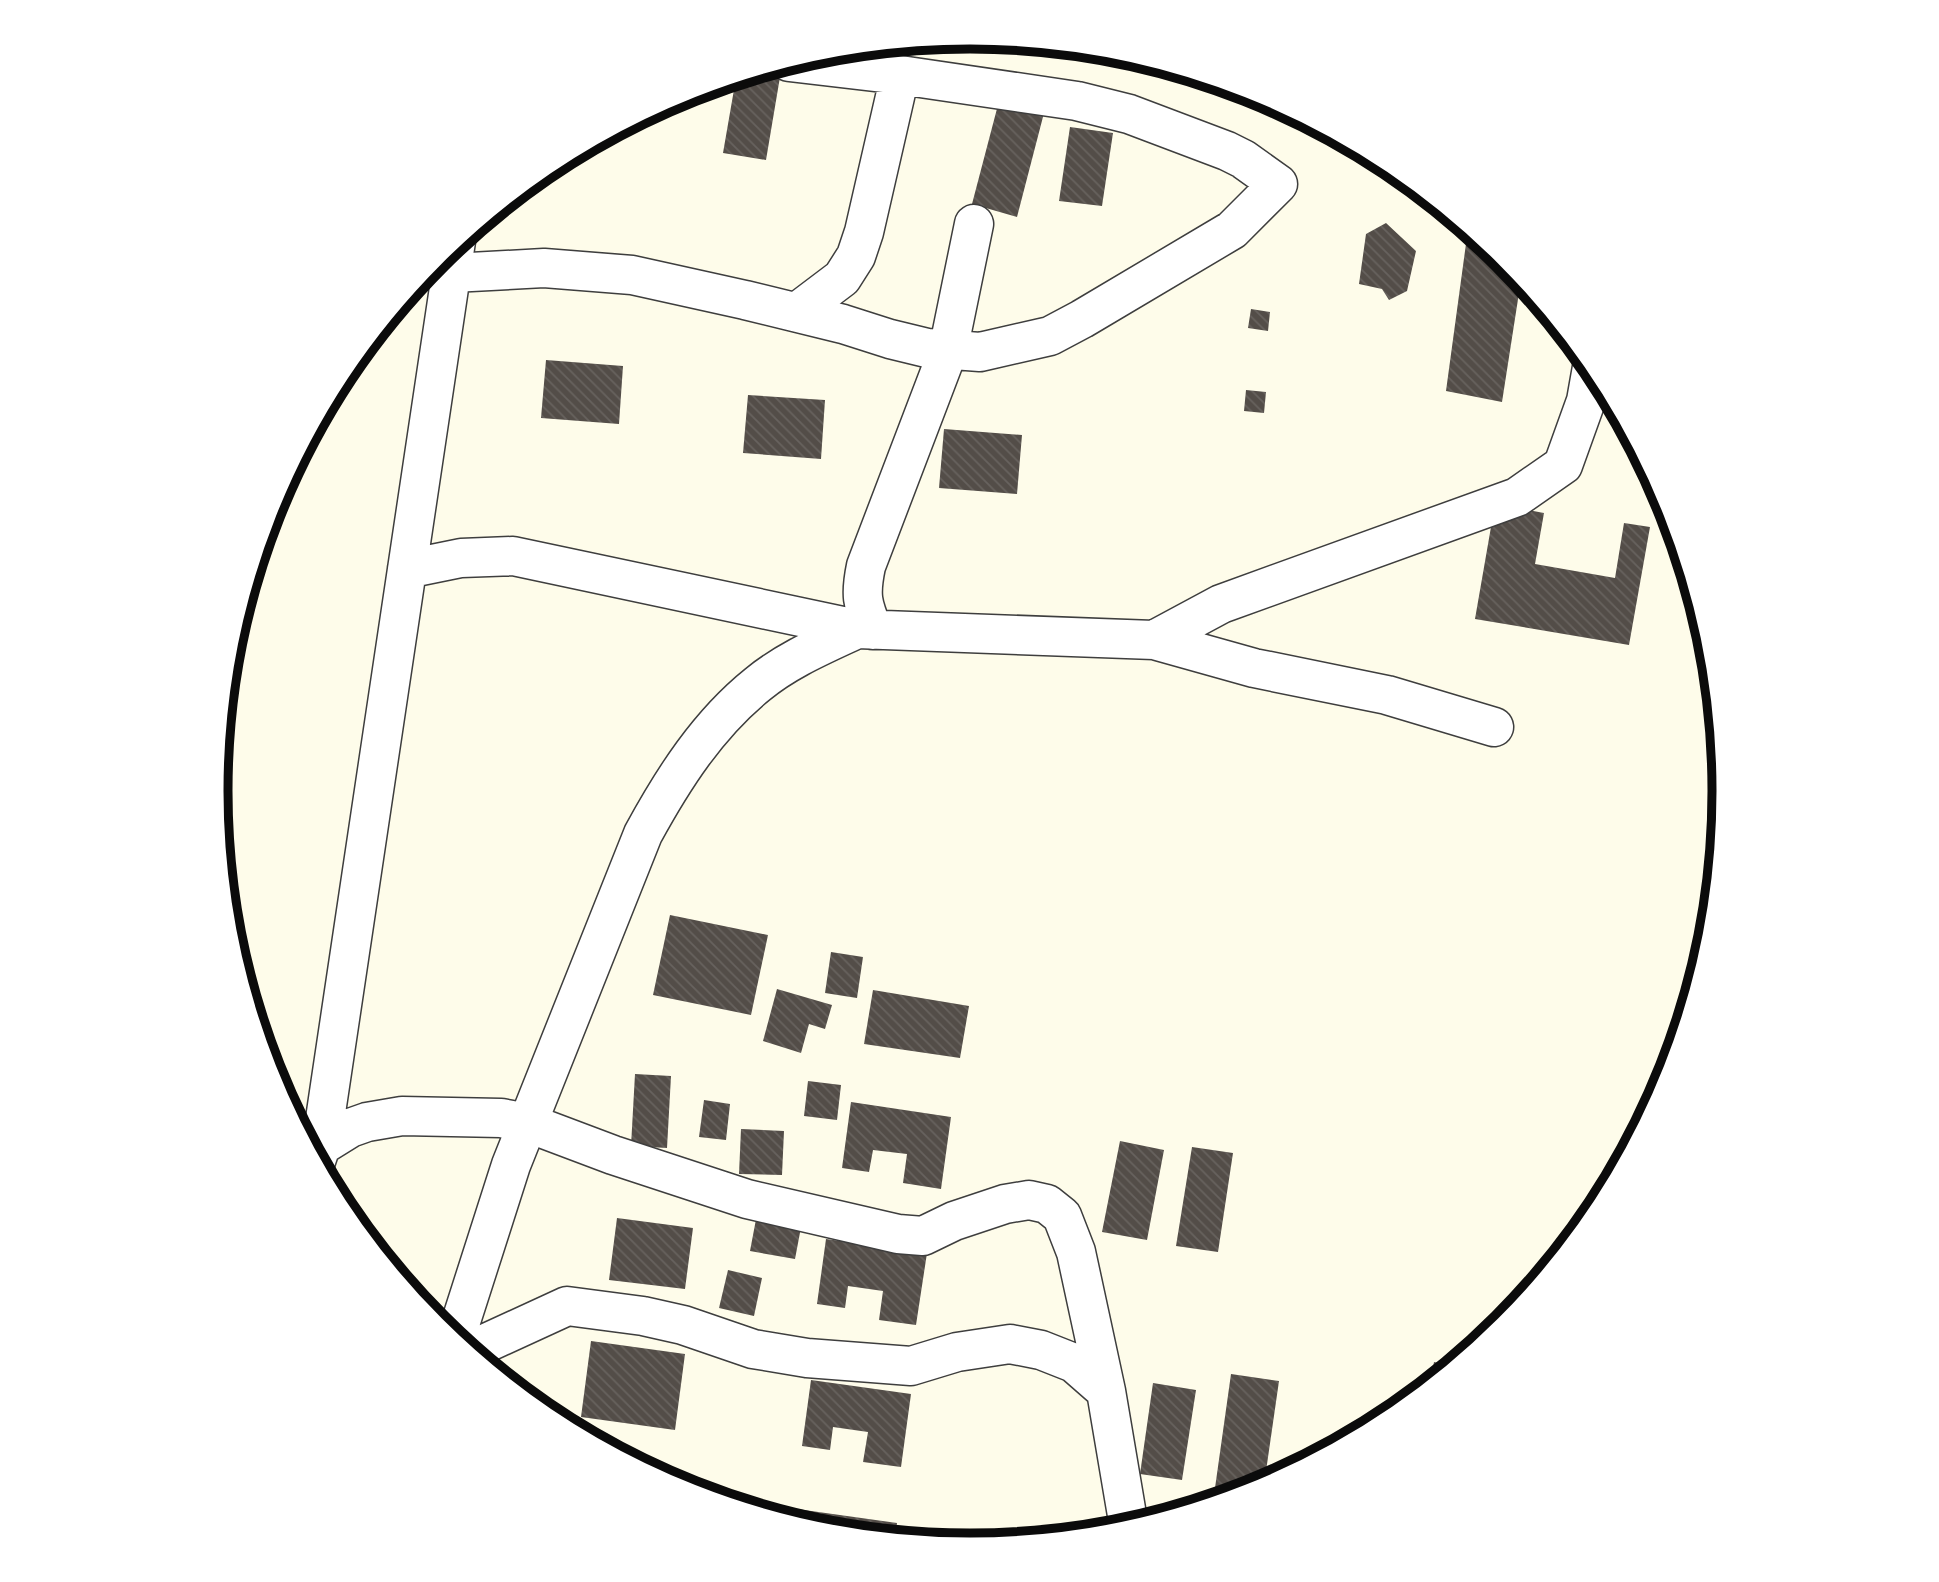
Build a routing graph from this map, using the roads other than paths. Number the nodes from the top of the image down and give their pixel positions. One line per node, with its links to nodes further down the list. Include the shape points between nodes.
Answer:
1 (818, 65): 2 (street)
2 (900, 75): 5 (street, via 856,256 842,278); 6 (street, via 1077,101 1129,114 1227,150 1278,184 1232,230 1050,336 980,352)
3 (974, 224): 6 (street)
4 (454, 257): 5 (street, via 632,275); 8 (street)
5 (797, 313): 6 (street)
6 (948, 351): 9 (street, via 866,566 861,590)
7 (1589, 384): 10 (street, via 1563,465 1517,497 1221,604)
8 (407, 569): 9 (street, via 461,558 513,556); 13 (street)
9 (865, 629): 10 (street); 12 (street, via 799,657 758,684 715,726 671,783 643,834)
10 (1154, 640): 11 (street, via 1254,668 1387,695)
11 (1494, 727)
12 (527, 1123): 14 (street, via 501,1118 402,1116 350,1128); 15 (street); 17 (street, via 747,1199 898,1234 923,1236 1005,1204 1029,1200 1047,1204 1062,1216 1076,1252)
13 (319, 1147)
14 (321, 1151)
15 (459, 1329)
16 (478, 1347): 17 (street, via 567,1306 643,1316 753,1349 807,1358 911,1366 957,1352 1010,1345 1041,1350 1074,1363)
17 (1106, 1391): 18 (street)
18 (1127, 1516)

